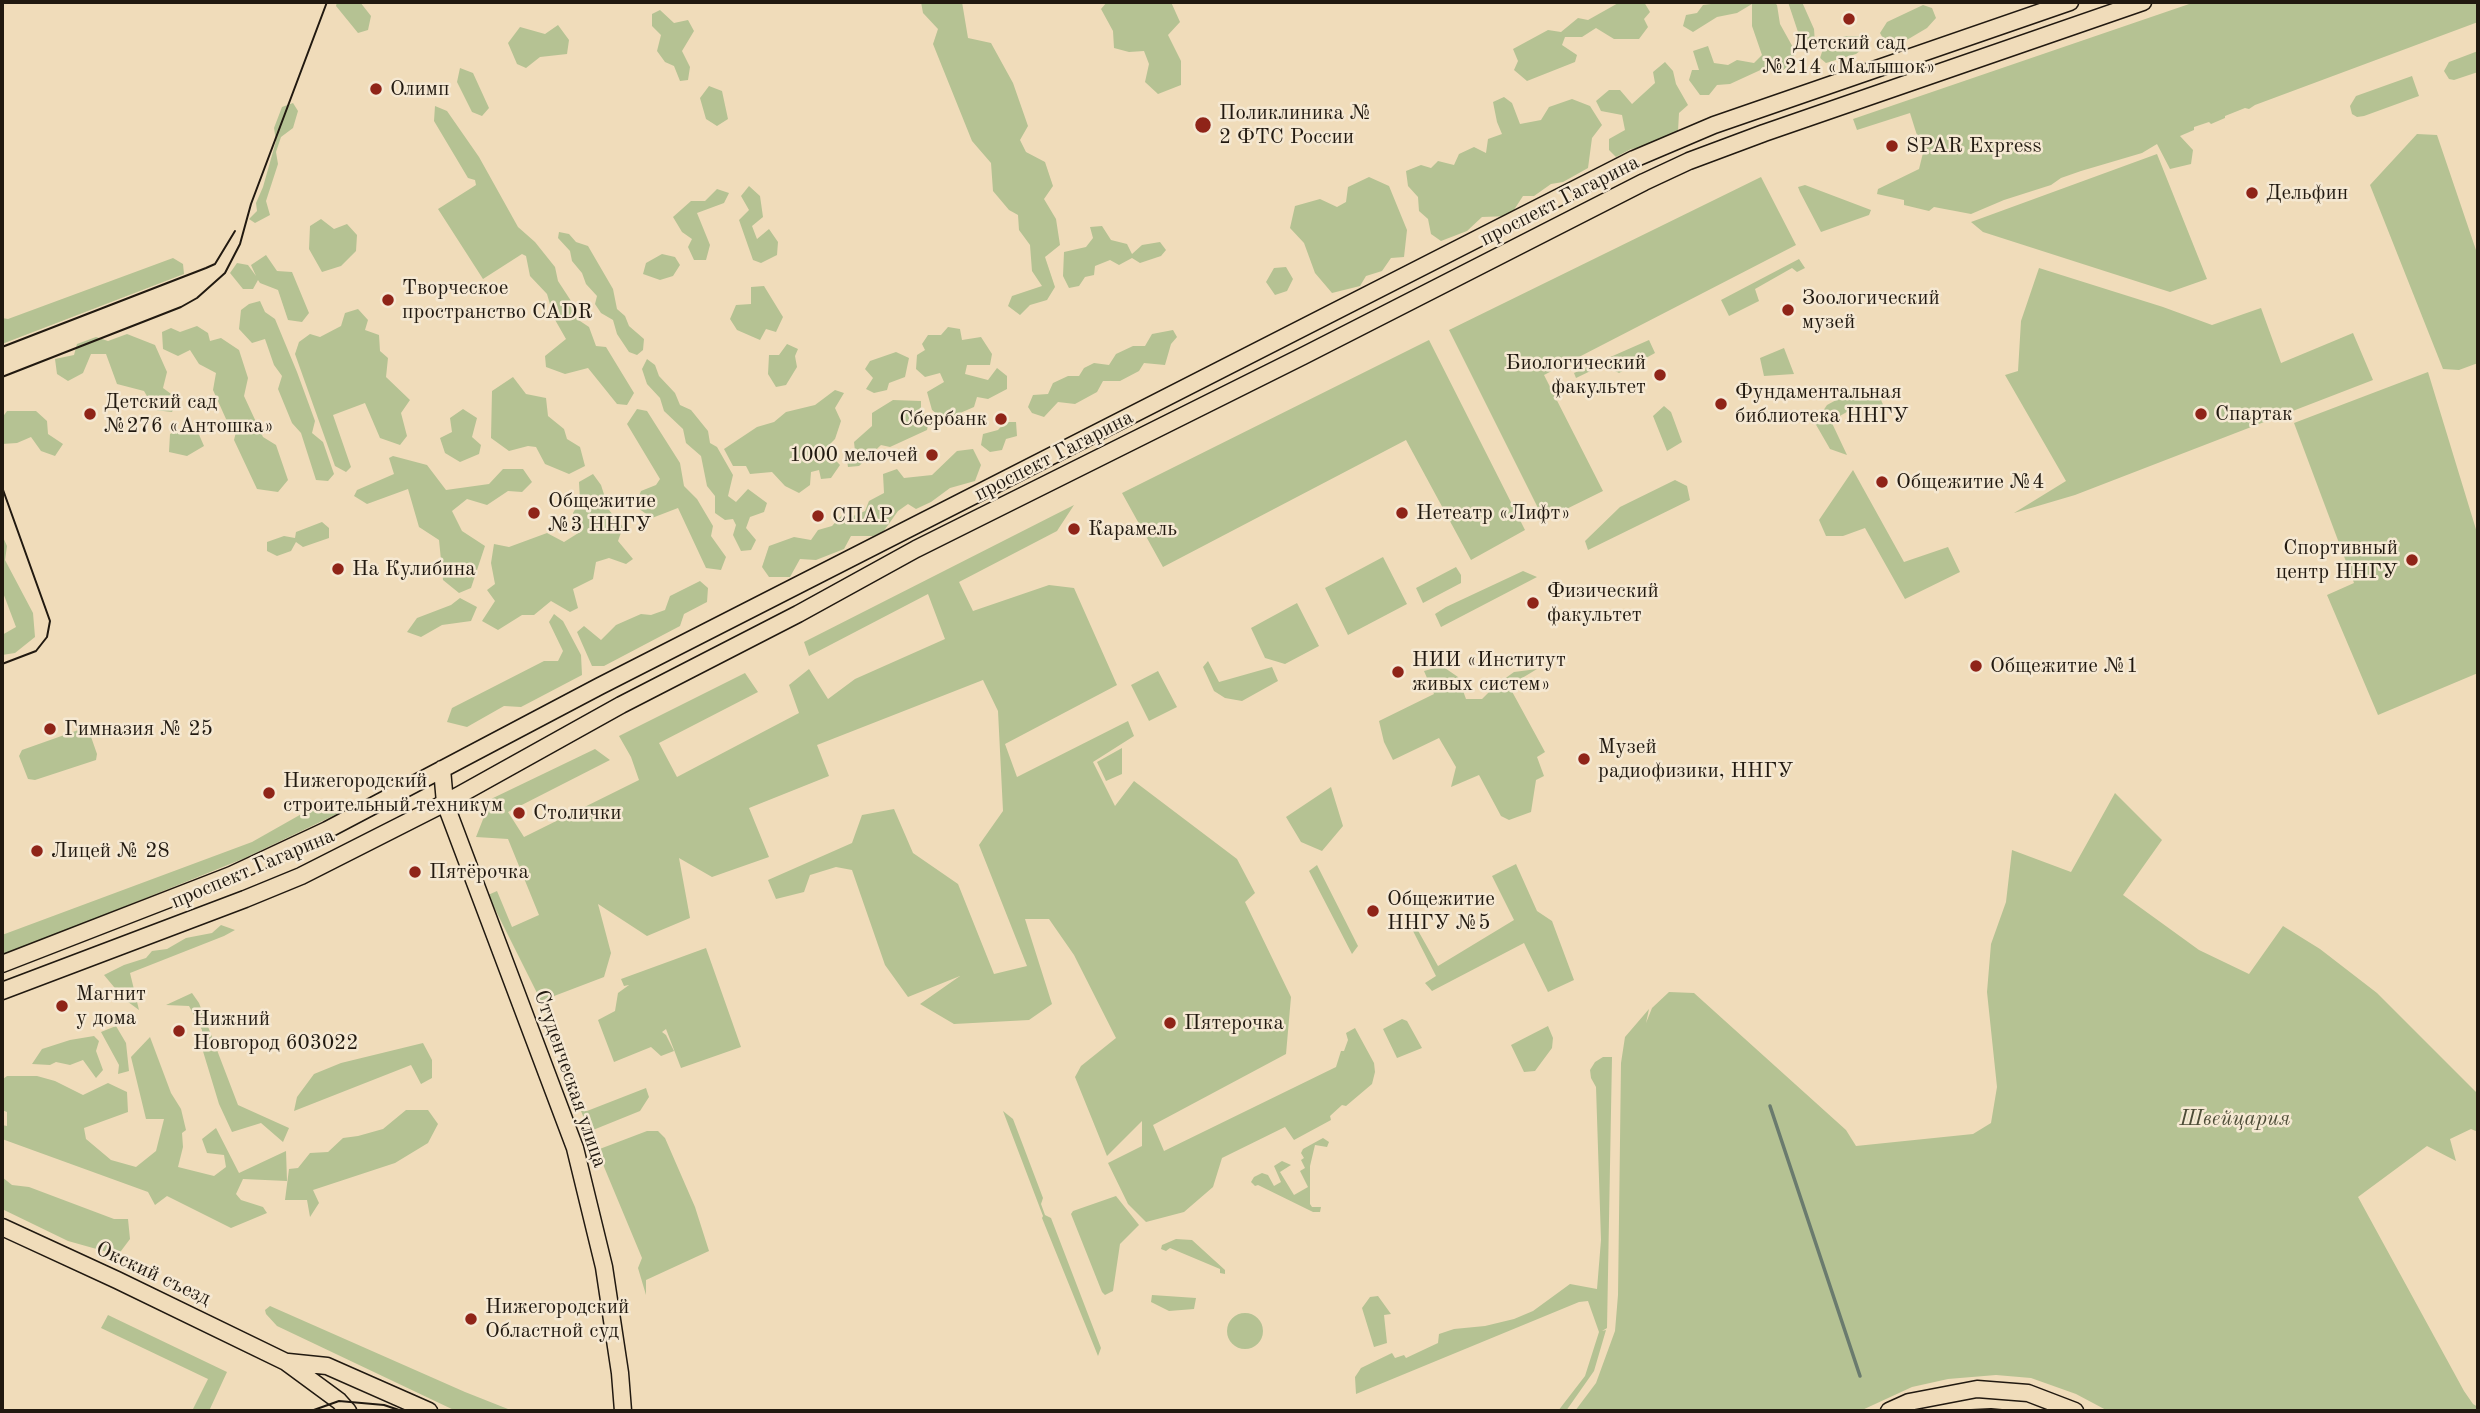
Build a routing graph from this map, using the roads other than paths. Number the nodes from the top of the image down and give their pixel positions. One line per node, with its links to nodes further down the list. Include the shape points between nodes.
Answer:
1 (2070, 2): 3 (main road, проспект Гагарина, via 1714,125 1634,159)
2 (2144, 2): 4 (main road, проспект Гагарина, via 1776,128 1644,182 916,549)
3 (442, 769): 4 (main road, Студенческая улица); 5 (main road, проспект Гагарина, via 231,875)
4 (444, 803): 6 (main road, проспект Гагарина, via 301,876); 11 (main road, Студенческая улица, via 575,1147 604,1267)
5 (2, 964)
6 (2, 990)
7 (2, 1227): 8 (main road, Окский съезд)
8 (286, 1362): 9 (main road, Окский съезд); 10 (main road, Окский съезд, via 327,1366)
9 (348, 1411)
10 (429, 1411)
11 (623, 1411)
12 (1889, 1411): 13 (main road, via 1909,1402 1977,1389 2028,1393)
13 (2075, 1411)

